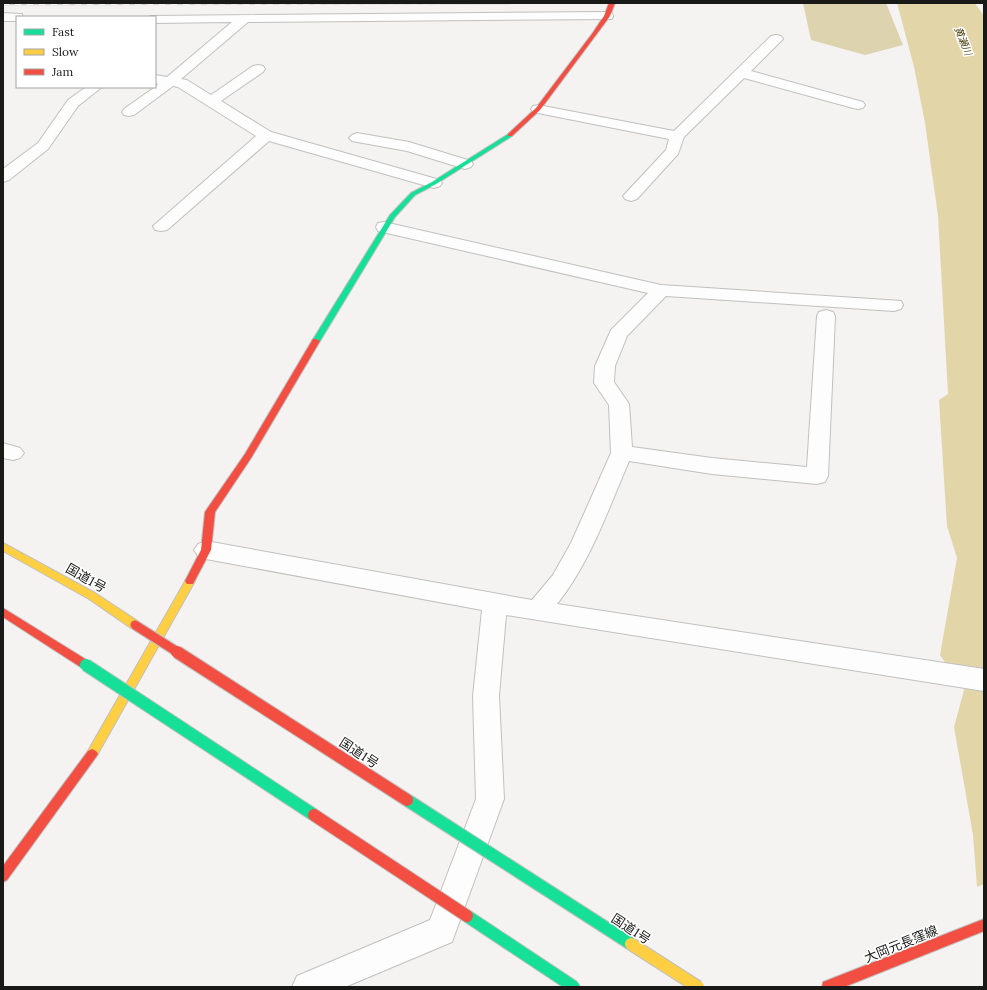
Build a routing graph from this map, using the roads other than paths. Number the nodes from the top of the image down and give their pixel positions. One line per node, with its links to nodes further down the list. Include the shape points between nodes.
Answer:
1 (612, 3): 3 (main road)
2 (162, 16): 6 (street)
3 (607, 16): 6 (street); 15 (main road)
4 (3, 17): 5 (street)
5 (16, 17)
6 (244, 19): 10 (street)
7 (776, 39): 9 (street)
8 (258, 69): 13 (street)
9 (742, 73): 14 (street); 19 (street)
10 (162, 80): 13 (street, via 182,83)
11 (94, 88): 23 (street, via 73,103 43,146)
12 (154, 88): 16 (street)
13 (211, 101): 18 (street)
14 (858, 105)
15 (538, 109): 19 (street); 22 (main road, via 506,139)
16 (129, 112)
17 (369, 124): 20 (street)
18 (266, 135): 21 (street); 26 (street)
19 (677, 136): 25 (street, via 673,151)
20 (357, 138): 21 (street); 22 (street, via 409,147)
21 (341, 157): 24 (street)
22 (465, 164): 24 (main road)
23 (3, 177)
24 (434, 183): 27 (main road, via 413,194)
25 (631, 196)
26 (161, 226)
27 (384, 227): 28 (street); 34 (main road, via 248,456 210,512)
28 (661, 290): 29 (street); 31 (street, via 618,334 605,366 604,383 619,404)
29 (894, 305)
30 (826, 316): 31 (street, via 817,476 712,466)
31 (622, 453): 37 (street, via 582,543 561,582)
32 (3, 546): 35 (main road, 国道1号)
33 (22, 547): 35 (main road)
34 (206, 550): 36 (street); 40 (main road, via 88,760)
35 (92, 596): 44 (main road, 国道1号, bridge)
36 (495, 604): 37 (street); 42 (street, via 486,696 490,798 441,931)
37 (537, 611): 39 (street)
38 (3, 612): 43 (main road, bridge)
39 (984, 680)
40 (3, 876)
41 (984, 924): 45 (main road, 大岡元長窪線)
42 (308, 987)
43 (574, 987)
44 (698, 987)
45 (828, 987)

